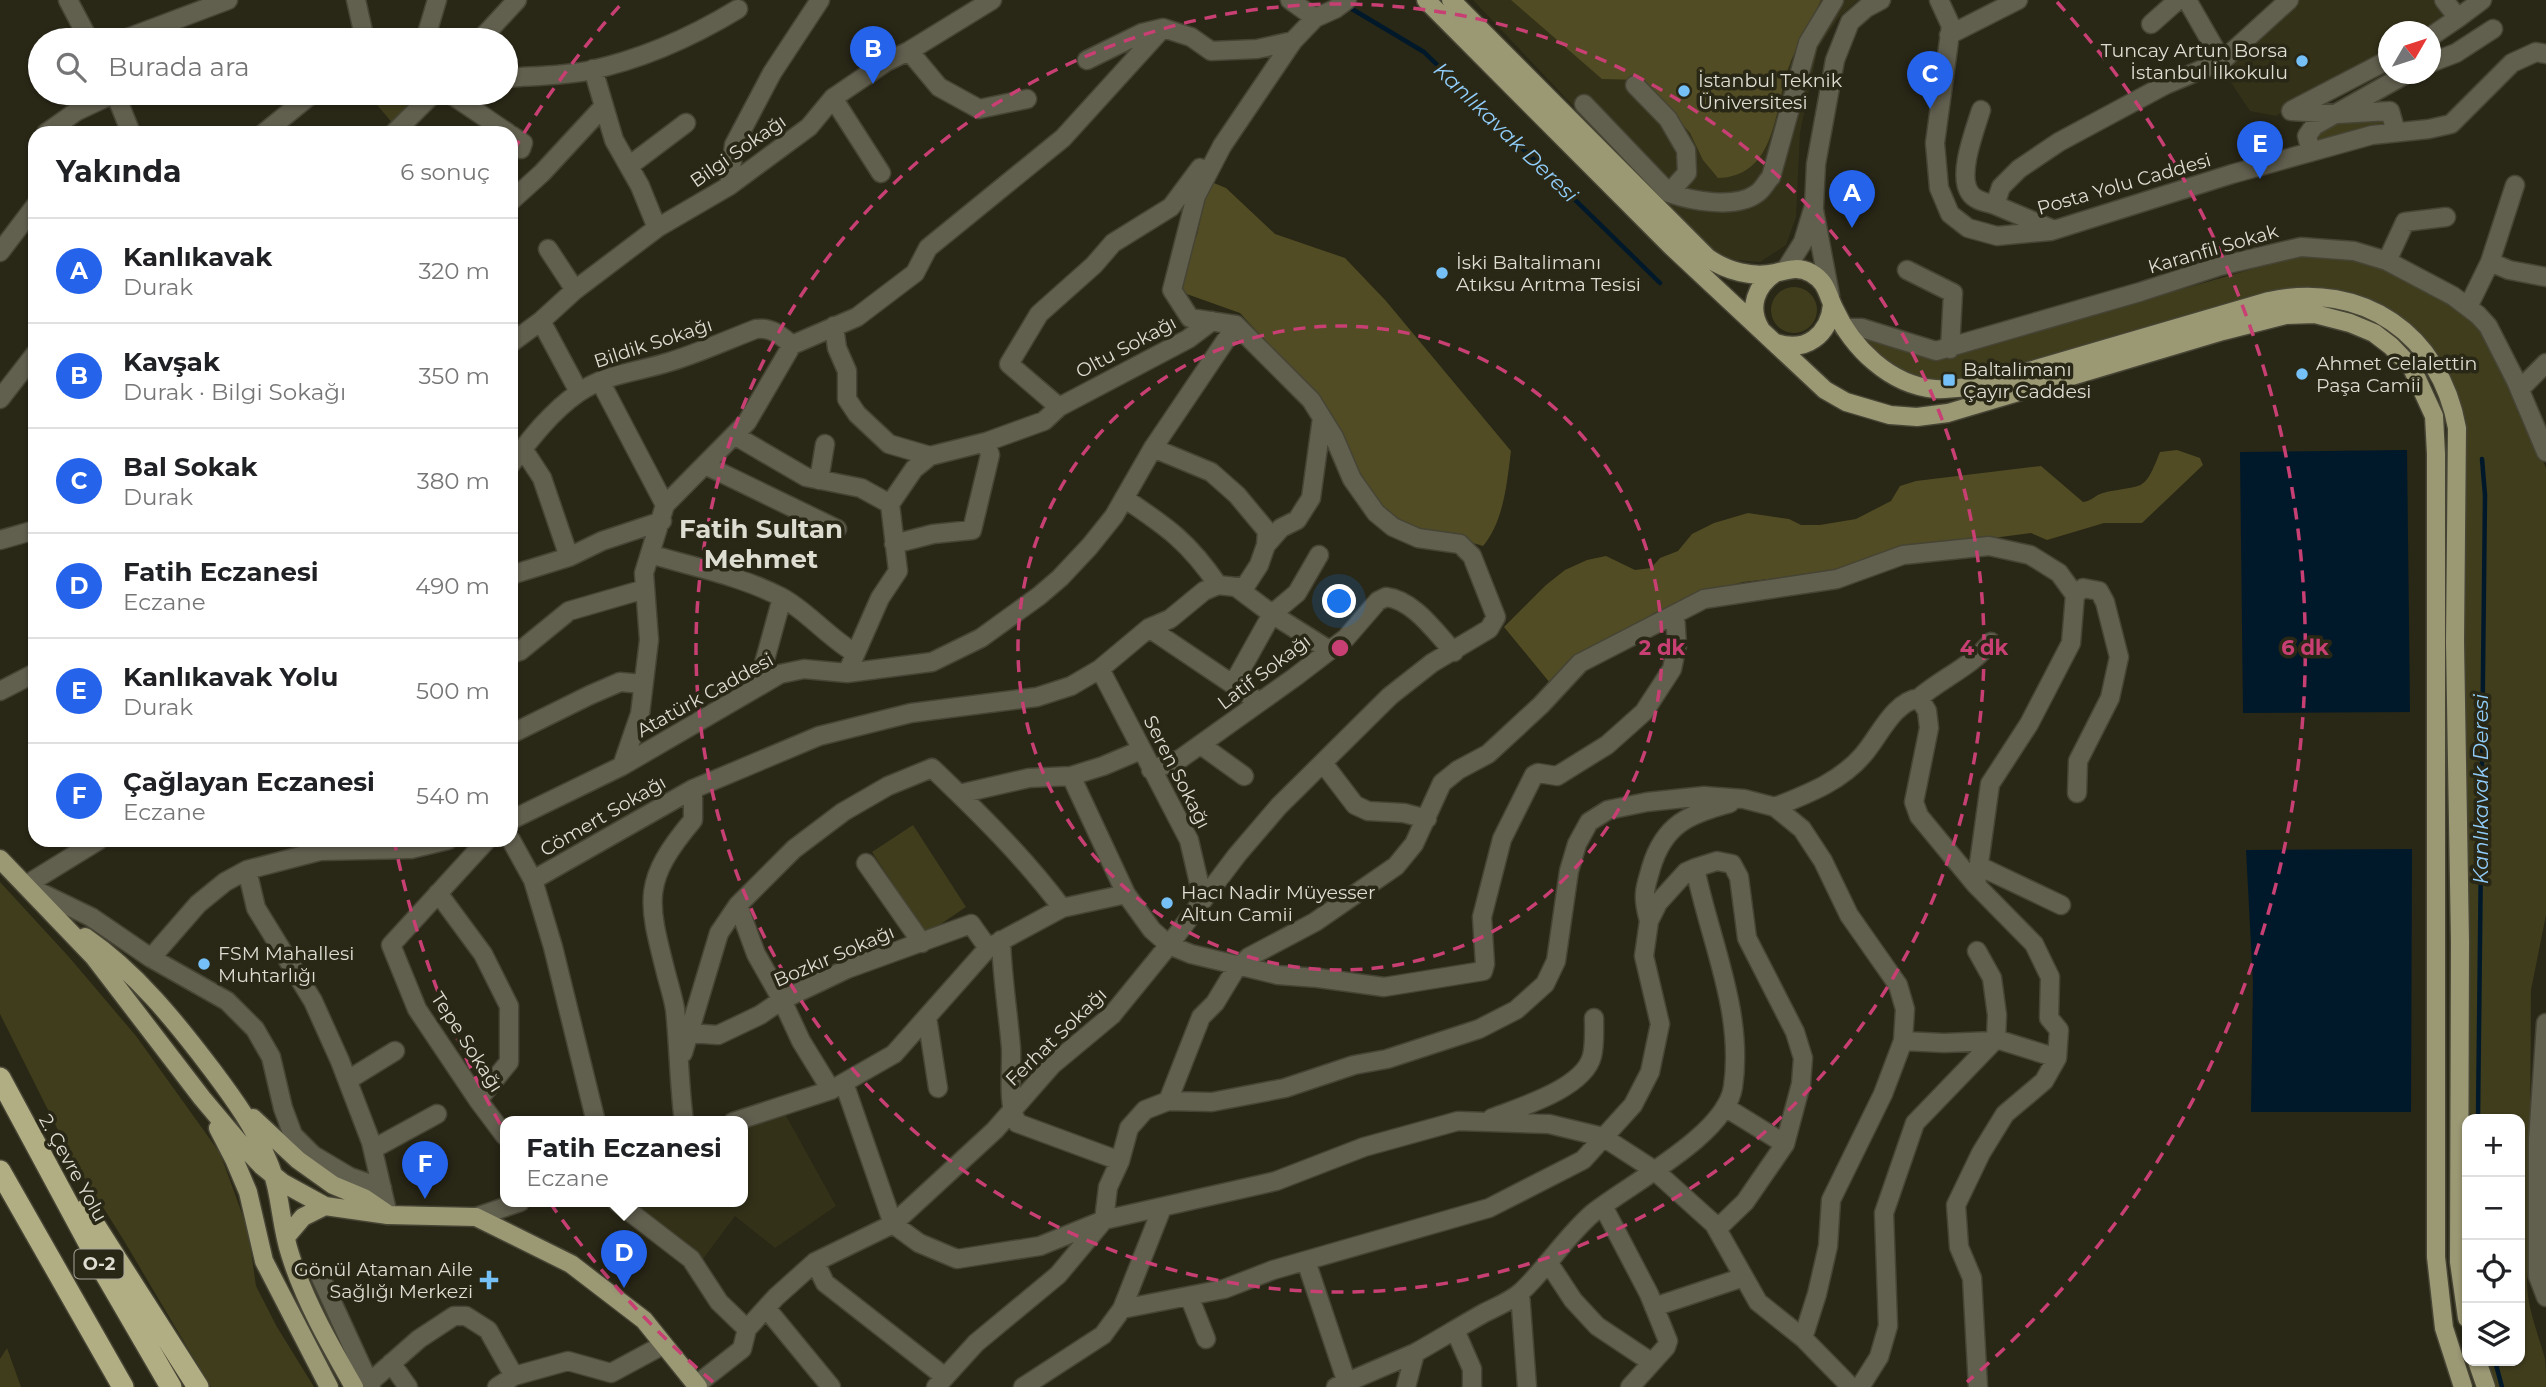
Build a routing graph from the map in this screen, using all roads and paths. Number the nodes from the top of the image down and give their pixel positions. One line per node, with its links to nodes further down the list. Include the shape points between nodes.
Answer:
1 (68, 0): 25 (street)
2 (228, 0): 26 (street)
3 (356, 0): 27 (street)
4 (437, 0): 28 (street)
5 (517, 0): 29 (street)
6 (820, 0): 70 (street, via 772,73 734,145)
7 (992, 0): 36 (street, Bilgi Sokağı)
8 (1290, 0): 22 (street)
9 (1426, 0): 95 (main road, via 1671,246)
10 (1451, 0): 84 (main road, via 1708,258 1736,272)
11 (1833, 0): 71 (street, via 1808,43 1771,177 1757,194 1712,202)
12 (1881, 0): 74 (street, via 1850,22 1835,61 1816,164)
13 (1939, 0): 33 (street, Posta Yolu Caddesi, via 1951,26)
14 (2018, 0): 33 (street)
15 (2178, 0): 24 (street)
16 (2187, 0): 41 (street)
17 (2289, 0): 41 (street)
18 (2444, 0): 23 (street)
19 (2482, 0): 23 (street)
20 (1341, 5): 22 (street)
21 (738, 9): 43 (street, via 640,57)
22 (1315, 18): 34 (street)
23 (2458, 18): 32 (street)
24 (2151, 24)
25 (83, 28)
26 (154, 28)
27 (362, 28)
28 (429, 28)
29 (491, 28)
30 (1163, 28): 34 (street, via 1191,37 1211,51 1257,49); 40 (street, via 1142,33); 91 (street, via 1063,138 928,248 915,274 857,317)
31 (2493, 29): 37 (street)
32 (2441, 30)
33 (1949, 35): 78 (street, Posta Yolu Caddesi, via 1935,143 1942,201 1968,228 1997,236)
34 (1293, 41): 65 (street)
35 (2441, 50): 37 (street)
36 (909, 51): 47 (street, Bilgi Sokağı); 48 (street, via 939,88 979,109)
37 (2456, 53): 39 (street)
38 (2546, 54): 64 (street, Posta Yolu Caddesi, via 2536,52 2512,64 2451,124)
39 (2441, 59)
40 (1087, 60)
41 (2221, 61): 73 (street, via 2165,85 2059,142 2019,169 2001,187)
42 (2378, 66): 57 (street, via 2291,111)
43 (593, 69): 44 (street); 55 (street)
44 (518, 78)
45 (2389, 84): 57 (street)
46 (1635, 85): 71 (street, via 1668,119 1686,150 1687,173)
47 (833, 98): 68 (street); 70 (street, Bilgi Sokağı, via 809,127)
48 (1027, 99)
49 (1584, 104): 71 (street)
50 (90, 105): 59 (street)
51 (118, 105): 60 (street)
52 (298, 105): 61 (street)
53 (422, 105): 62 (street)
54 (466, 105): 63 (street)
55 (604, 106): 67 (street, via 614,140); 72 (street)
56 (1980, 110): 73 (street, via 1964,172 1968,191)
57 (2338, 114): 64 (street, via 2390,111); 66 (street, via 2314,126 2307,136)
58 (686, 123): 67 (street)
59 (56, 126)
60 (123, 126)
61 (273, 126)
62 (401, 126)
63 (495, 126)
64 (2396, 132): 66 (street, Posta Yolu Caddesi)
65 (1222, 146): 90 (street, via 1196,196 1172,290 1190,317); 104 (street, via 1171,207 1113,243 1039,314 1009,364)
66 (2311, 152): 78 (street, Posta Yolu Caddesi)
67 (629, 166): 77 (street)
68 (881, 173)
69 (2515, 185): 82 (street)
70 (729, 186): 77 (street, Bilgi Sokağı)
71 (1669, 193)
72 (518, 195)
73 (1995, 205): 78 (street)
74 (1814, 206): 84 (street, via 1803,242); 87 (street)
75 (28, 215): 80 (street)
76 (2446, 217): 81 (street, via 2405,222)
77 (657, 228): 86 (street, Bilgi Sokağı)
78 (2054, 230)
79 (548, 249): 86 (street)
80 (0, 252)
81 (2387, 261): 88 (street, Karanfil Sokak); 97 (street, Karanfil Sokak, via 2354,251 2301,247 2220,266)
82 (2490, 262): 85 (street); 88 (street)
83 (1907, 270): 97 (street, via 1953,293)
84 (1781, 271): 87 (main road, via 1797,269 1817,277); 95 (main road, via 1765,280 1754,300 1758,324)
85 (2546, 277)
86 (575, 290): 89 (street, Bilgi Sokağı)
87 (1831, 300): 93 (main road); 95 (main road, via 1830,318 1816,339 1795,347)
88 (2468, 307): 101 (street, Karanfil Sokak, via 2488,326)
89 (541, 321): 94 (street, Bilgi Sokağı); 102 (street)
90 (1212, 321): 92 (street); 104 (street, Oltu Sokağı)
91 (834, 326): 96 (street); 113 (street, via 846,371 847,399 857,414 889,444)
92 (1236, 326): 105 (street, via 1311,400); 109 (street, Atatürk Caddesi)
93 (1844, 328): 97 (street, Karanfil Sokak, via 1861,328 1936,351); 250 (main road, via 1878,366 1896,378 1937,389 1978,386 2298,296 2342,299 2379,313 2428,355 2453,408 2457,428 2459,1262)
94 (518, 338)
95 (1770, 338): 283 (main road, via 1835,397 1872,411 1917,417 1966,408 2222,331 2300,313 2328,316 2374,333 2412,368 2434,416 2436,454 2436,1257 2444,1328)
96 (792, 345): 100 (street, Bildik Sokağı, via 765,328); 106 (street, via 747,422)
97 (1950, 348)
98 (2546, 363): 101 (street)
99 (28, 368): 103 (street)
100 (600, 381): 102 (street, Bildik Sokağı); 118 (street)
101 (2520, 389): 111 (street, Karanfil Sokak)
102 (579, 393): 110 (street, Bildik Sokağı, via 551,415)
103 (0, 399)
104 (1059, 407): 107 (street, Oltu Sokağı, via 1044,421)
105 (1322, 418): 123 (street, via 1311,498 1297,520 1281,528); 139 (street, Ferhat Sokağı, via 1352,479 1376,513 1418,538 1460,544 1472,556 1496,617 1489,629)
106 (734, 435): 114 (street); 115 (street)
107 (986, 442): 113 (street, Oltu Sokağı); 122 (street, via 990,455 972,530)
108 (825, 444): 115 (street)
109 (1153, 447): 116 (street, Atatürk Caddesi); 123 (street, via 1211,472 1267,531)
110 (523, 449): 112 (street, Bildik Sokağı); 126 (street, via 542,478)
111 (2546, 452)
112 (518, 455)
113 (930, 456): 117 (street, via 914,469)
114 (705, 466): 118 (street); 119 (street)
115 (819, 480): 117 (street, via 861,488)
116 (1124, 498): 128 (street, via 1173,531); 142 (street, Atatürk Caddesi, via 1060,578 981,638 932,663)
117 (890, 504): 122 (street)
118 (663, 513): 124 (street); 126 (street)
119 (837, 529)
120 (28, 532): 121 (street)
121 (0, 540)
122 (894, 544): 140 (street, via 898,571)
123 (1266, 545): 129 (street, via 1246,585)
124 (650, 554): 130 (street); 132 (street)
125 (1319, 555): 133 (street, via 1297,593)
126 (569, 557): 127 (street)
127 (518, 573)
128 (1218, 585): 129 (street); 135 (street, Cömert Sokağı)
129 (1236, 587): 133 (street)
130 (645, 589): 138 (street, via 569,611); 144 (street, via 649,640)
131 (2075, 595): 134 (street, via 2059,573 2030,555 1989,546 1903,555 1837,579 1704,599); 159 (street, via 2084,588 2099,591 2119,657 2110,698 2078,761); 173 (street, via 2071,643 2029,724 1990,784)
132 (782, 598): 140 (street); 146 (street)
133 (1272, 614): 137 (street); 145 (street)
134 (1675, 614): 164 (street, via 1580,663 1488,754 1442,783); 192 (street, via 1678,645 1672,669 1644,712 1607,745 1556,776 1534,775 1502,839 1482,917 1483,971 1384,987 1278,975)
135 (1149, 628): 141 (street, Cömert Sokağı); 145 (street)
136 (1991, 642): 148 (street)
137 (1329, 650): 139 (street, Latif Sokağı, via 1386,597 1402,602 1422,618); 149 (street, Latif Sokağı)
138 (518, 652)
139 (1454, 652): 153 (street, Ferhat Sokağı, via 1390,696)
140 (855, 653): 142 (street)
141 (1100, 669): 152 (street, Seren Sokağı); 158 (street, Cömert Sokağı, via 1071,686 1037,697 911,713 819,736)
142 (847, 673): 146 (street, Atatürk Caddesi, via 804,669)
143 (28, 677): 147 (street)
144 (643, 684): 150 (street, via 620,682); 154 (street, via 640,715)
145 (1233, 684): 149 (street)
146 (758, 685): 154 (street, Atatürk Caddesi)
147 (0, 691)
148 (1919, 698): 162 (street, via 1891,717 1863,756 1824,787); 178 (street, via 1927,711 1929,729 1914,802 1919,817)
149 (1259, 702): 151 (street, Latif Sokağı)
150 (518, 731)
151 (1201, 745): 155 (street, Latif Sokağı, via 1180,760); 157 (street)
152 (1141, 750): 155 (street, Seren Sokağı); 156 (street)
153 (1323, 763): 164 (street, via 1355,805); 181 (street, Ferhat Sokağı, via 1279,806)
154 (622, 766): 163 (street, Atatürk Caddesi)
155 (1151, 770): 181 (street, Seren Sokağı, via 1189,840)
156 (1071, 776): 160 (street, via 1029,778); 180 (street)
157 (1244, 776)
158 (693, 789): 176 (street, Cömert Sokağı); 202 (street, via 693,820 671,847 652,894 653,924 674,1008)
159 (2077, 793)
160 (959, 794): 182 (street, via 932,768 888,786 794,849); 184 (street)
161 (1744, 799): 162 (street); 186 (street, via 1705,810 1665,835 1657,847 1644,894); 210 (street, via 1704,796 1647,802 1608,810 1589,822 1572,862 1556,961 1545,984 1516,1010 1479,1030 1285,1088 1212,1102)
162 (1775, 807): 199 (street, via 1801,829 1823,861 1849,915 1898,985 1905,1009)
163 (518, 817)
164 (1427, 819): 192 (street, via 1396,866 1315,922)
165 (88, 847): 177 (street)
166 (312, 847): 175 (street)
167 (400, 847): 168 (street)
168 (419, 847)
169 (481, 847): 179 (street, Tepe Sokağı)
170 (515, 847): 176 (street)
171 (0, 859): 177 (main road)
172 (866, 863): 187 (street)
173 (1979, 866): 178 (street); 183 (street)
174 (1695, 868): 186 (street, via 1658,903); 211 (street, via 1732,1019 1732,1090); 221 (street, via 1717,861 1732,864 1739,877 1747,938 1795,1032 1803,1058 1801,1084)
175 (247, 870): 191 (street, via 198,904); 204 (street, via 256,908 313,1001)
176 (533, 880): 214 (street)
177 (26, 885): 185 (main road); 191 (street, via 91,917)
178 (1976, 885): 201 (street, via 2034,944 2050,977 2049,1018 2059,1030)
179 (438, 893): 209 (street, via 482,954 509,1006 509,1062); 209 (street, Tepe Sokağı, via 391,945 417,1009)
180 (1126, 894): 184 (street); 189 (street)
181 (1203, 900): 189 (street, Ferhat Sokağı)
182 (738, 905): 193 (street, via 756,954); 197 (street, via 719,933)
183 (2061, 905)
184 (1062, 908): 188 (street)
185 (60, 920): 207 (main road, via 110,954 154,998); 208 (main road, via 94,957)
186 (1648, 921): 219 (street, via 1644,956 1660,1024 1656,1048 1633,1105)
187 (922, 943): 188 (street, Bozkır Sokağı, via 971,924); 193 (street, Bozkır Sokağı, via 847,969)
188 (995, 944): 194 (street); 212 (street, via 1002,968)
189 (1169, 946): 192 (street); 212 (street, Ferhat Sokağı, via 1112,1015 1052,1065)
190 (1977, 951): 198 (street, via 1992,978)
191 (151, 958): 228 (street, via 228,1001 255,1029 271,1057 293,1135 313,1155 350,1177)
192 (1241, 965): 210 (street, via 1201,1017)
193 (782, 1000): 197 (street, Bozkır Sokağı, via 718,1035); 205 (street, via 801,1041)
194 (927, 1017): 205 (street, via 894,1054); 206 (street)
195 (1594, 1018): 217 (street, via 1592,1057 1582,1075 1540,1100)
196 (2546, 1023): 241 (street, via 2538,1140)
197 (688, 1033): 202 (street)
198 (1995, 1040): 199 (street); 201 (street); 281 (street, via 1915,1123 1884,1213 1888,1326 1879,1357)
199 (1903, 1041): 256 (street, via 1884,1094 1831,1200 1828,1246)
200 (396, 1051): 204 (street)
201 (2057, 1058): 282 (street, via 2044,1081 2005,1114 1980,1153 1956,1205 1959,1247 1972,1278)
202 (678, 1072): 215 (street)
203 (0, 1078): 220 (highway, 2. Çevre Yolu / O-2)
204 (348, 1080): 222 (street)
205 (837, 1087): 216 (street); 238 (street)
206 (938, 1088)
207 (226, 1089): 223 (main road); 225 (main road, via 250,1125)
208 (202, 1098): 225 (main road); 229 (main road)
209 (478, 1100): 218 (street, Tepe Sokağı)
210 (1168, 1101): 224 (street, via 1145,1110 1129,1128)
211 (1725, 1107): 221 (street); 226 (street, via 1714,1123)
212 (1012, 1112): 224 (street, via 1017,1123); 238 (street, Ferhat Sokağı)
213 (437, 1114): 222 (street)
214 (595, 1116)
215 (683, 1116)
216 (748, 1117)
217 (1483, 1122): 219 (street, via 1549,1124); 234 (street, via 1458,1121 1364,1147 1276,1181)
218 (500, 1129)
219 (1604, 1137): 226 (street); 242 (street, via 1583,1160 1489,1208)
220 (31, 1139): 269 (highway, 2. Çevre Yolu / O-2); 270 (highway, via 74,1194)
221 (1785, 1144): 239 (street, via 1745,1202)
222 (373, 1149): 228 (street)
223 (298, 1160): 225 (main road, via 287,1157); 235 (main road, via 332,1185)
224 (1120, 1161): 237 (street, via 1108,1186)
225 (268, 1167): 229 (main road); 230 (main road, via 296,1191); 240 (main road)
226 (1654, 1170): 231 (street); 239 (street)
227 (0, 1171): 268 (highway, O-2)
228 (382, 1188): 235 (street)
229 (248, 1192): 271 (main road, via 264,1261)
230 (325, 1206): 235 (main road); 240 (main road, via 303,1217)
231 (1603, 1206): 244 (street); 251 (street)
232 (505, 1207): 236 (street)
233 (623, 1207): 254 (street, via 691,1259 719,1302)
234 (1163, 1208): 237 (street); 253 (street)
235 (388, 1214): 236 (main road)
236 (476, 1217): 258 (main road, via 571,1264 645,1320)
237 (1104, 1220): 238 (street, via 1040,1246 957,1259 919,1243); 264 (street, via 1058,1275 976,1343)
238 (893, 1224): 243 (street, Ferhat Sokağı)
239 (1717, 1229): 245 (street)
240 (286, 1237): 266 (main road, via 299,1279 335,1354)
241 (2542, 1258): 249 (street, via 2538,1276)
242 (1306, 1261): 248 (street); 265 (street)
243 (815, 1262): 252 (street, Ferhat Sokağı); 264 (street, via 825,1283)
244 (1548, 1262): 247 (street); 260 (street, via 1597,1326)
245 (1744, 1277): 251 (street); 256 (street, via 1758,1301)
246 (321, 1278): 266 (street)
247 (1520, 1293): 255 (street); 278 (street)
248 (1189, 1296): 253 (street); 257 (street)
249 (2546, 1297)
250 (2465, 1303)
251 (1654, 1307): 260 (street, via 1668,1341)
252 (766, 1308): 254 (street, Ferhat Sokağı); 274 (street)
253 (1122, 1309): 275 (street, via 1103,1335)
254 (747, 1329): 267 (street, Ferhat Sokağı, via 742,1349)
255 (1455, 1330): 259 (street); 277 (street, via 1472,1368)
256 (1803, 1338): 280 (street)
257 (1206, 1339)
258 (663, 1345): 263 (street, via 611,1373 568,1361); 267 (main road)
259 (1415, 1353): 265 (street); 276 (street)
260 (1651, 1362): 279 (street)
261 (391, 1363): 263 (street, via 454,1316 466,1316 488,1330); 266 (street); 272 (street)
262 (2479, 1366): 284 (main road)
263 (514, 1376): 273 (street)
264 (941, 1382)
265 (1342, 1385)
266 (365, 1386)
267 (697, 1386)
268 (123, 1387)
269 (171, 1387)
270 (198, 1387)
271 (329, 1387)
272 (408, 1387)
273 (497, 1387)
274 (831, 1387)
275 (1023, 1387)
276 (1406, 1387)
277 (1472, 1387)
278 (1527, 1387)
279 (1630, 1387)
280 (1851, 1387)
281 (1860, 1387)
282 (1978, 1387)
283 (2463, 1387)
284 (2486, 1387)

